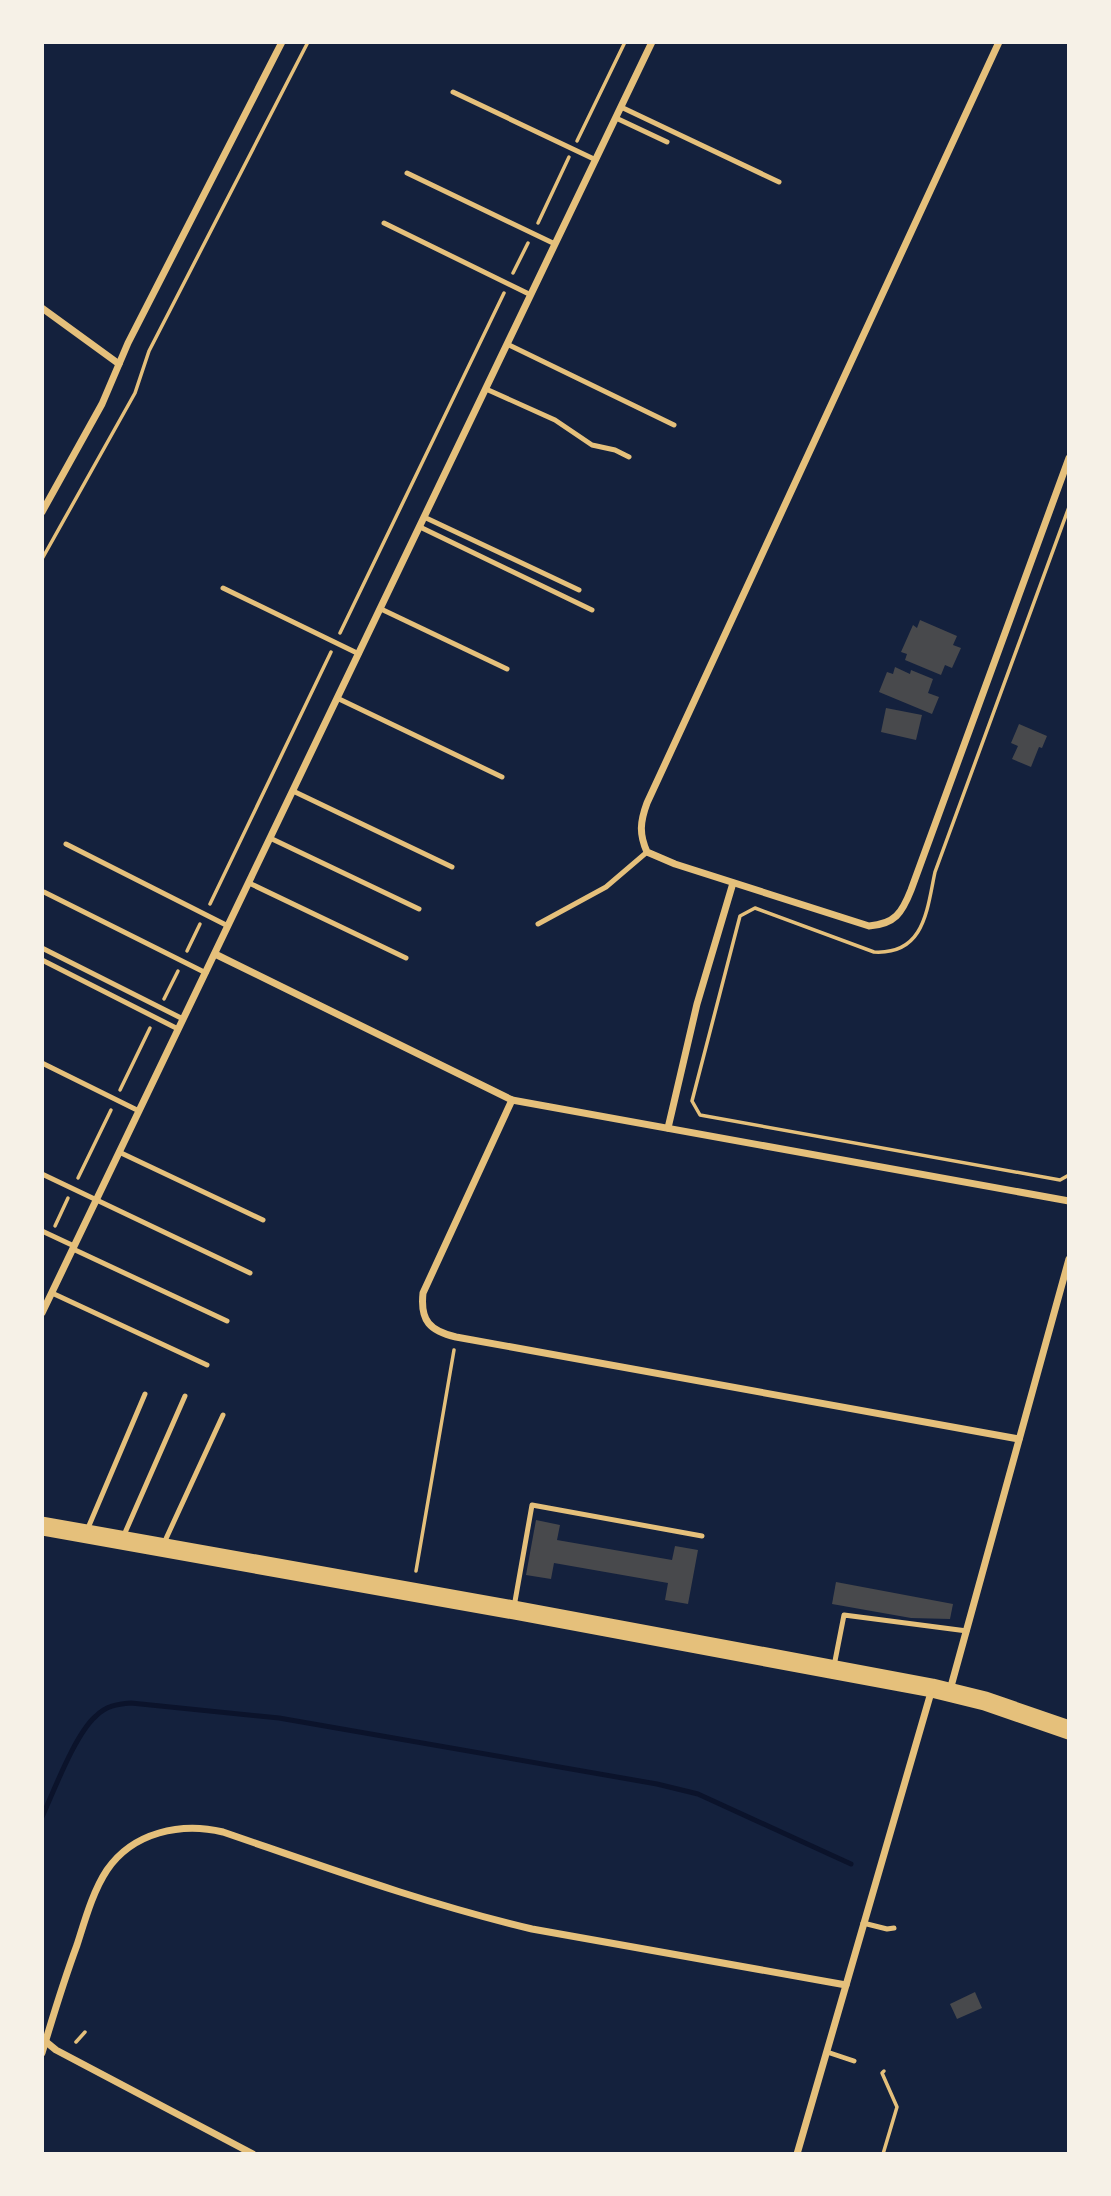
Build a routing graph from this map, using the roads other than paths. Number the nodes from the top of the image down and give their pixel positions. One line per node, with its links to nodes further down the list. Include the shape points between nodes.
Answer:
1 (282, 42): 16 (street)
2 (652, 42): 5 (street)
3 (999, 42): 35 (street, via 647,803 640,831)
4 (453, 92): 8 (lane)
5 (621, 107): 6 (street); 10 (lane)
6 (616, 118): 7 (lane); 8 (street)
7 (667, 142)
8 (596, 160): 12 (street)
9 (407, 173): 12 (lane)
10 (779, 182)
11 (384, 223): 13 (lane)
12 (555, 244): 13 (street)
13 (531, 295): 15 (street)
14 (42, 308): 16 (street)
15 (507, 344): 17 (street); 18 (lane)
16 (120, 364): 21 (street)
17 (486, 389): 19 (lane, via 555,420 592,445); 22 (street)
18 (674, 425)
19 (629, 457)
20 (1069, 458): 38 (street, via 900,914 869,926)
21 (42, 512)
22 (424, 517): 23 (street); 25 (lane)
23 (420, 527): 26 (street); 27 (lane)
24 (223, 588): 28 (lane)
25 (579, 590)
26 (381, 609): 28 (street); 29 (lane)
27 (592, 610)
28 (359, 654): 30 (street)
29 (507, 669)
30 (338, 698): 31 (lane); 32 (street)
31 (502, 777)
32 (293, 790): 33 (street); 36 (lane)
33 (271, 838): 37 (street); 40 (lane)
34 (66, 845): 42 (lane)
35 (647, 852): 38 (street); 41 (lane, via 606,887)
36 (452, 867)
37 (249, 883): 42 (street); 45 (lane)
38 (733, 883): 53 (street, via 697,1004)
39 (44, 892): 47 (lane)
40 (419, 909)
41 (538, 924)
42 (228, 926): 44 (street)
43 (42, 948): 48 (lane)
44 (215, 954): 47 (street); 51 (street)
45 (406, 958)
46 (42, 960): 49 (lane)
47 (206, 973): 48 (street)
48 (183, 1019): 49 (street)
49 (178, 1029): 52 (street)
50 (42, 1063): 52 (lane)
51 (512, 1100): 53 (street); 70 (street, via 423,1293 421,1306 431,1327 456,1337)
52 (139, 1111): 54 (street)
53 (668, 1128): 57 (street)
54 (119, 1152): 56 (street); 58 (lane)
55 (42, 1174): 56 (lane)
56 (96, 1201): 60 (street); 62 (lane)
57 (1069, 1201)
58 (263, 1220)
59 (42, 1231): 60 (lane)
60 (74, 1247): 63 (street); 65 (lane)
61 (1069, 1259): 70 (street)
62 (250, 1273)
63 (52, 1293): 64 (street); 66 (lane)
64 (42, 1313)
65 (227, 1321)
66 (207, 1365)
67 (145, 1394): 72 (lane)
68 (185, 1396): 74 (lane)
69 (223, 1415): 75 (lane)
70 (1018, 1439): 77 (street)
71 (42, 1526): 72 (highway)
72 (85, 1535): 74 (highway)
73 (702, 1536): 76 (lane, via 532,1505)
74 (121, 1541): 75 (highway)
75 (161, 1549): 76 (highway)
76 (514, 1610): 78 (highway)
77 (967, 1631): 78 (lane, via 844,1615); 79 (street)
78 (833, 1670): 79 (highway)
79 (941, 1690): 80 (highway); 81 (street)
80 (1069, 1730)
81 (863, 1923): 82 (lane); 83 (street)
82 (894, 1928)
83 (846, 1985): 84 (street, via 488,1919 223,1832 187,1827 147,1837 107,1870); 85 (street)
84 (44, 2040): 86 (street); 88 (street)
85 (827, 2052): 87 (lane); 89 (street)
86 (42, 2053)
87 (854, 2061)
88 (253, 2154)
89 (797, 2154)

